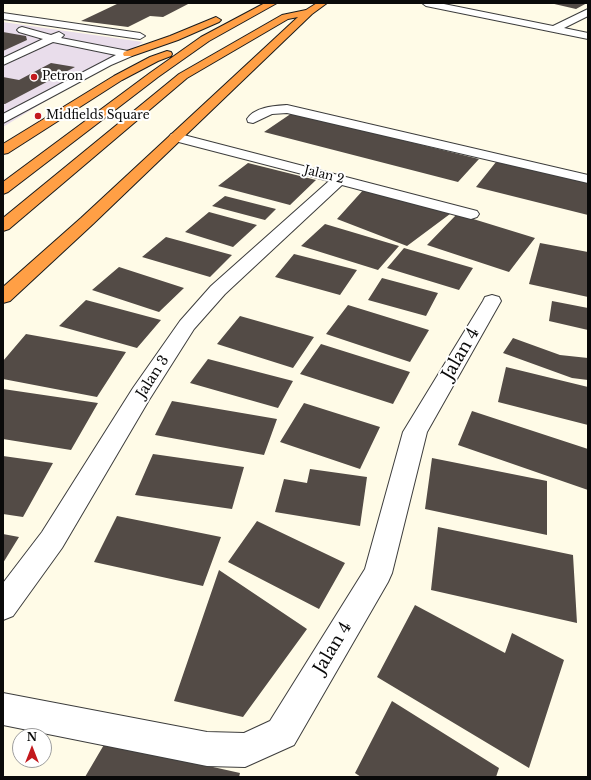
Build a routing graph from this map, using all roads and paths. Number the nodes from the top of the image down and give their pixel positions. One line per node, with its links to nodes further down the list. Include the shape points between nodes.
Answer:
1 (273, 3): 4 (highway)
2 (324, 3): 5 (highway)
3 (426, 3): 10 (street)
4 (260, 8): 12 (highway); 14 (highway, via 222,18)
5 (309, 12): 18 (highway); 24 (highway, via 285,17 184,76)
6 (588, 12): 10 (street)
7 (3, 16): 8 (street)
8 (57, 24): 13 (street, via 63,30); 13 (street, via 140,36)
9 (10, 28): 13 (street)
10 (555, 29): 11 (street)
11 (588, 36)
12 (205, 39): 19 (highway, via 154,59 118,78); 22 (highway)
13 (52, 40): 14 (street); 15 (street)
14 (128, 54): 16 (street)
15 (3, 62)
16 (3, 119)
17 (253, 119): 21 (street, via 269,110 287,109)
18 (176, 137): 20 (street, Jalan 2); 25 (highway)
19 (3, 150)
20 (340, 179): 23 (street, Jalan 2); 27 (street, Jalan 3, via 218,290 187,325 141,394 52,540)
21 (588, 179)
22 (3, 189)
23 (471, 214)
24 (3, 226)
25 (3, 297)
26 (492, 301): 28 (street, Jalan 4, via 415,432 378,573 282,733 245,750 208,749)
27 (3, 606)
28 (3, 709)

